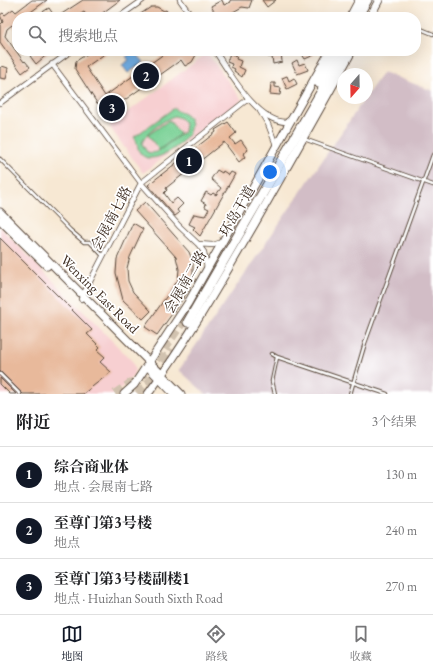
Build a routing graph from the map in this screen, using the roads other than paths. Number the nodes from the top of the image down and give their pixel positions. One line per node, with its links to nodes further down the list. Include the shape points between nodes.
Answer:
1 (143, 0): 7 (street)
2 (180, 0): 8 (street)
3 (359, 0): 9 (main road)
4 (367, 0): 10 (highway)
5 (373, 0): 11 (highway)
6 (379, 0): 12 (main road)
7 (126, 12)
8 (188, 12)
9 (353, 12)
10 (360, 12)
11 (367, 12)
12 (373, 12)
13 (421, 29): 14 (lane)
14 (433, 34)
15 (63, 56): 21 (street)
16 (218, 56): 22 (street)
17 (327, 56): 25 (main road, 会展南二路)
18 (334, 56): 19 (highway, 环岛干道, via 186,321)
19 (342, 56)
20 (349, 56): 26 (main road)
21 (52, 64): 23 (street); 31 (street)
22 (248, 99): 24 (street); 31 (street, 会展南七路)
23 (0, 103)
24 (258, 107): 25 (street, via 275,120 286,122); 27 (street)
25 (291, 118): 27 (main road, 会展南二路)
26 (304, 139): 30 (lane); 44 (main road, via 188,336)
27 (276, 145): 35 (main road, 会展南二路)
28 (433, 155): 30 (lane)
29 (0, 159): 37 (lane, via 70,230 84,242 90,242)
30 (424, 182): 32 (lane); 45 (lane)
31 (141, 184): 36 (street); 37 (street, 会展南七路)
32 (433, 185)
33 (0, 212): 39 (main road, Wenxing East Road)
34 (0, 220): 39 (main road, Wenxing East Road)
35 (223, 242): 36 (street, via 213,245); 38 (main road, 会展南二路)
36 (198, 244): 38 (street, via 204,252)
37 (103, 257): 39 (street, 会展南七路)
38 (207, 270): 42 (main road, 会展南二路)
39 (82, 297): 42 (main road, Wenxing East Road)
40 (272, 354): 41 (lane)
41 (277, 357): 45 (lane); 51 (lane, via 272,381)
42 (148, 364): 44 (main road, Wenxing East Road); 47 (main road, 会展南二路, via 134,385)
43 (0, 374): 46 (lane)
44 (160, 377): 48 (main road); 49 (main road, Wenxing East Road); 50 (main road, Wenxing East Road)
45 (352, 382): 52 (lane); 53 (lane)
46 (20, 394)
47 (124, 394)
48 (148, 394)
49 (174, 394)
50 (181, 394)
51 (275, 394)
52 (350, 394)
53 (387, 394)

